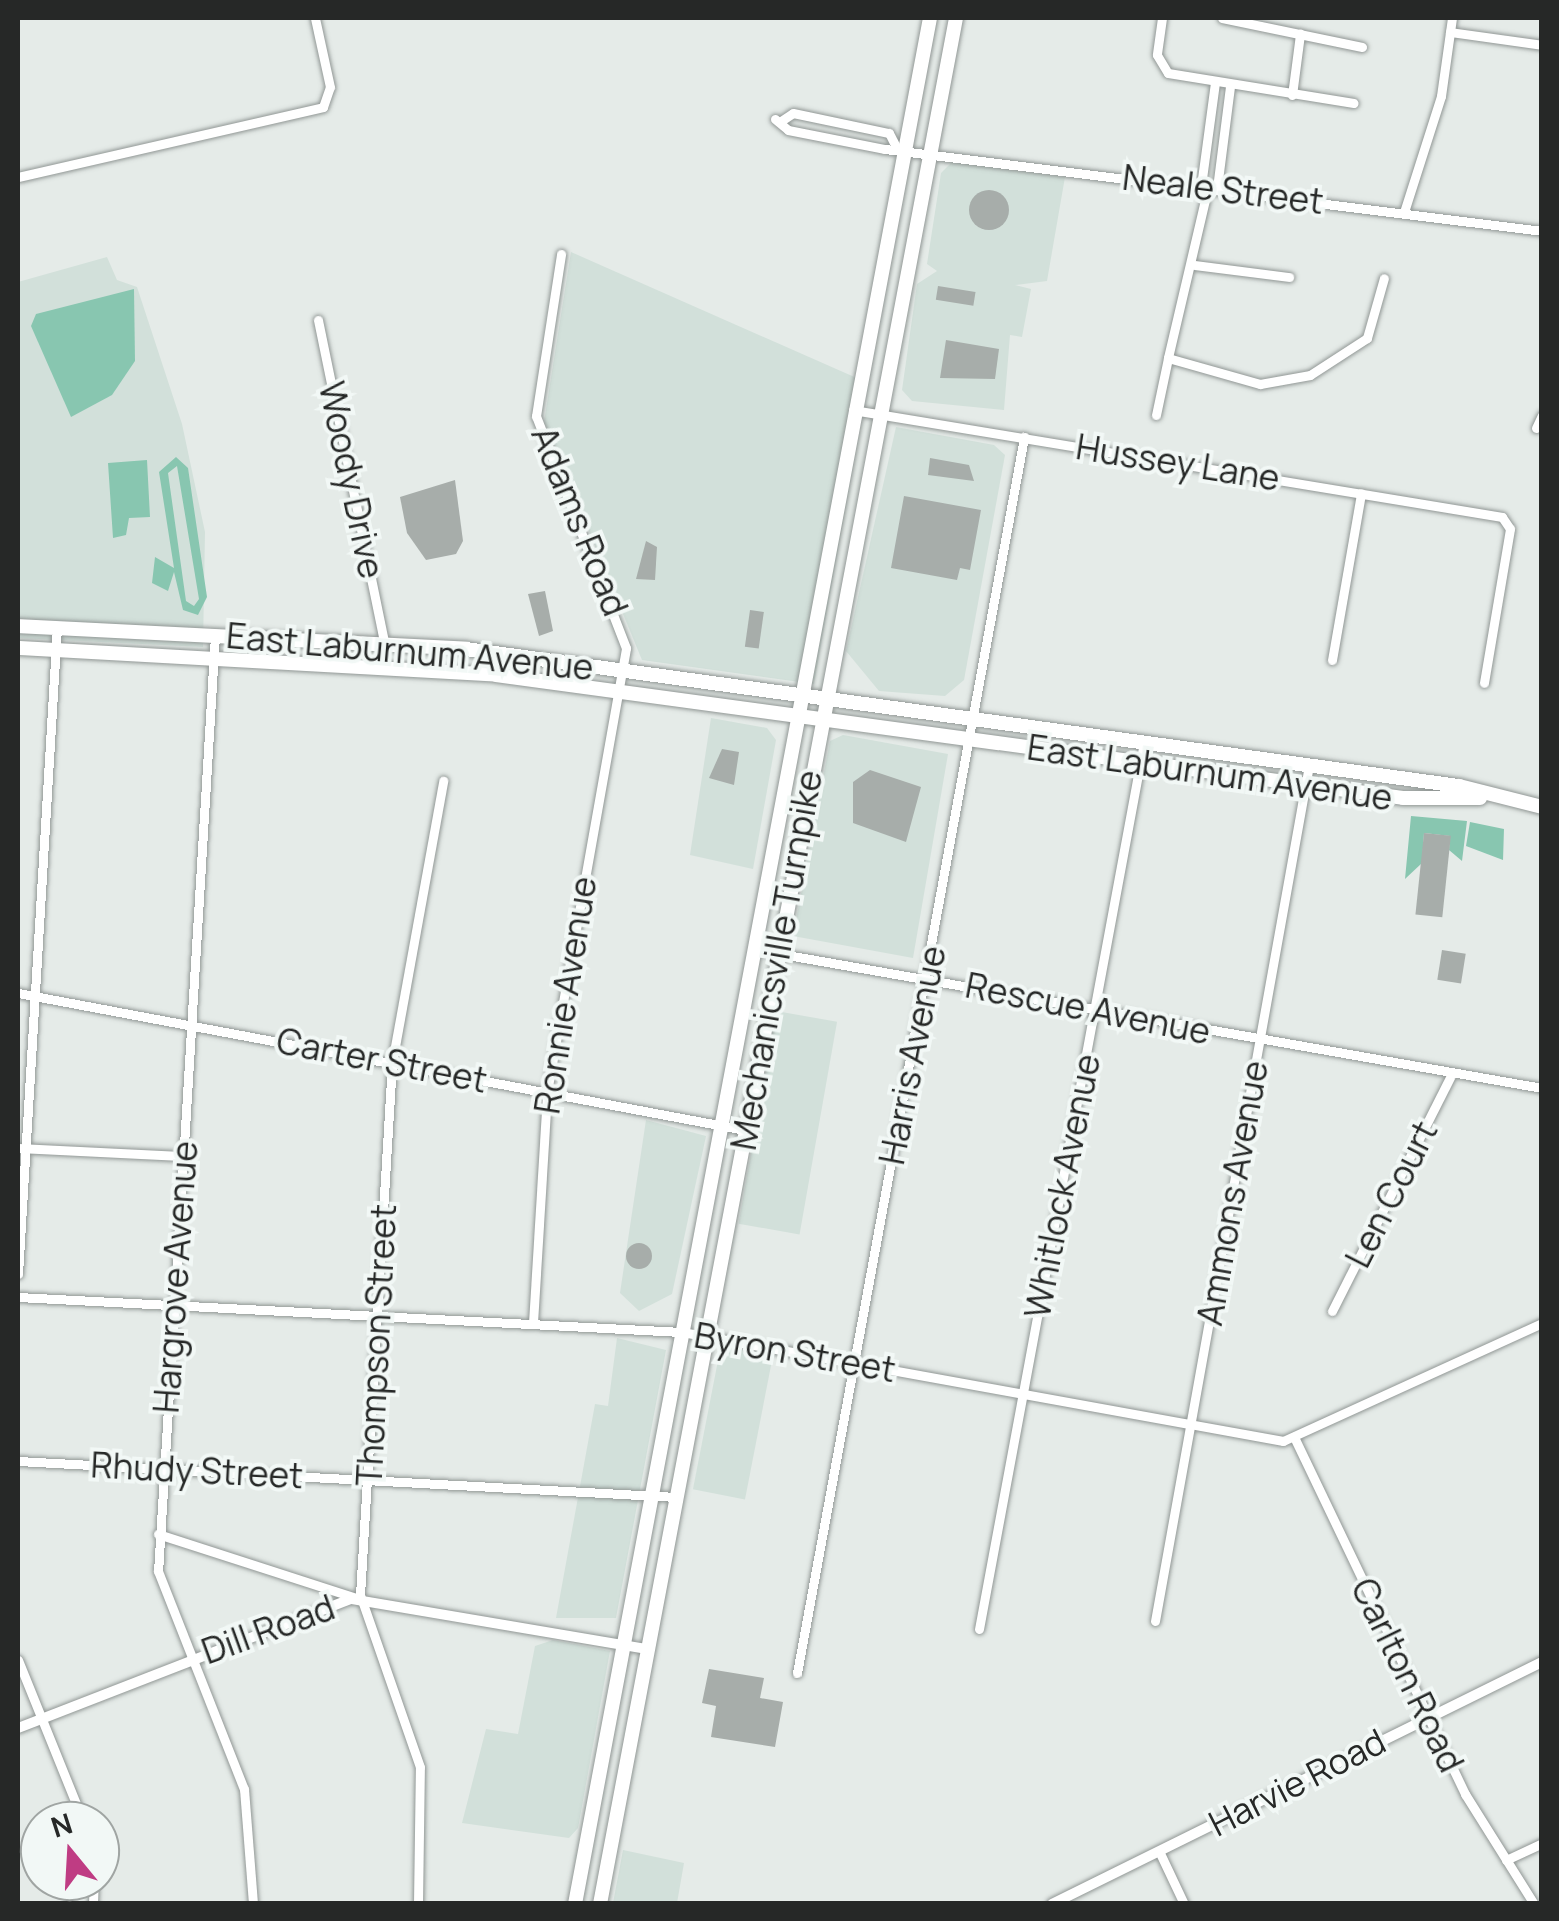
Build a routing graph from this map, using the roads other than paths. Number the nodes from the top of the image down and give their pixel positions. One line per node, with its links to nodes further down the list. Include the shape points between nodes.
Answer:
1 (315, 18): 17 (street, via 330,87 323,107)
2 (930, 18): 15 (main road, Mechanicsville Turnpike)
3 (956, 18): 16 (main road, Mechanicsville Turnpike)
4 (1162, 18): 11 (street, via 1161,66)
5 (1222, 18): 8 (street)
6 (1452, 18): 7 (street)
7 (1450, 32): 9 (street); 19 (street, via 1441,96)
8 (1300, 34): 10 (street); 13 (street)
9 (1542, 44)
10 (1362, 47)
11 (1214, 83): 12 (street); 18 (street)
12 (1230, 86): 13 (street); 18 (street)
13 (1292, 95): 14 (street)
14 (1354, 103)
15 (899, 146): 15 (street, via 888,133 793,113 778,120 788,130); 16 (street, Neale Street); 27 (main road, Mechanicsville Turnpike)
16 (928, 150): 18 (street, Neale Street); 28 (main road, Mechanicsville Turnpike)
17 (18, 177)
18 (1209, 187): 19 (street, Neale Street); 22 (street)
19 (1404, 212): 20 (street, Neale Street)
20 (1542, 231)
21 (560, 254): 42 (street, Adams Road, via 536,416 623,623)
22 (1194, 265): 23 (street); 26 (street)
23 (1289, 277)
24 (1384, 278): 26 (street, via 1367,338 1310,375 1260,384)
25 (318, 320): 37 (street, Woody Drive)
26 (1168, 358): 29 (street)
27 (853, 410): 28 (street, Hussey Lane); 45 (main road, Mechanicsville Turnpike)
28 (876, 414): 32 (street, Hussey Lane); 46 (main road, Mechanicsville Turnpike)
29 (1156, 415)
30 (1542, 415): 31 (street)
31 (1536, 428)
32 (1024, 437): 33 (street, Hussey Lane); 49 (street, Harris Avenue)
33 (1361, 493): 41 (street); 43 (street, Hussey Lane, via 1502,517 1510,529)
34 (18, 626): 35 (main road, East Laburnum Avenue)
35 (57, 627): 36 (main road, East Laburnum Avenue); 39 (street)
36 (215, 634): 37 (main road, East Laburnum Avenue); 40 (street, Hargrove Avenue)
37 (384, 641): 42 (main road, East Laburnum Avenue)
38 (18, 648): 39 (main road, East Laburnum Avenue)
39 (56, 650): 40 (main road, East Laburnum Avenue); 62 (street)
40 (214, 656): 44 (main road, East Laburnum Avenue); 64 (street, Hargrove Avenue)
41 (1332, 660)
42 (622, 670): 44 (street, Ronnie Avenue); 45 (main road, East Laburnum Avenue)
43 (1484, 683)
44 (618, 691): 47 (main road, East Laburnum Avenue); 69 (street, Ronnie Avenue)
45 (800, 694): 46 (main road, East Laburnum Avenue); 47 (main road, Mechanicsville Turnpike)
46 (824, 698): 48 (main road, Mechanicsville Turnpike); 49 (main road, East Laburnum Avenue)
47 (796, 716): 48 (main road, East Laburnum Avenue); 58 (main road, Mechanicsville Turnpike)
48 (820, 718): 50 (main road, East Laburnum Avenue); 59 (main road, Mechanicsville Turnpike)
49 (974, 719): 50 (street, Harris Avenue); 51 (main road, East Laburnum Avenue)
50 (970, 740): 52 (main road, East Laburnum Avenue); 60 (street, Harris Avenue)
51 (1144, 742): 52 (street, Whitlock Avenue); 53 (main road, East Laburnum Avenue)
52 (1140, 764): 55 (main road, East Laburnum Avenue); 63 (street, Whitlock Avenue)
53 (1310, 765): 55 (street, Ammons Avenue); 56 (main road, East Laburnum Avenue, via 1459,786)
54 (443, 781): 66 (street, Thompson Street)
55 (1306, 785): 56 (main road, East Laburnum Avenue, via 1460,805); 65 (street, Ammons Avenue)
56 (1480, 798): 57 (main road, East Laburnum Avenue)
57 (1542, 808)
58 (753, 949): 59 (street, Rescue Avenue); 70 (main road, Mechanicsville Turnpike)
59 (777, 953): 60 (street, Rescue Avenue); 71 (main road, Mechanicsville Turnpike)
60 (926, 978): 63 (street, Rescue Avenue); 83 (street, Harris Avenue)
61 (18, 993): 62 (street, Carter Street)
62 (34, 996): 64 (street, Carter Street); 72 (street)
63 (1094, 1010): 65 (street, Rescue Avenue); 84 (street, Whitlock Avenue)
64 (191, 1024): 66 (street, Carter Street); 73 (street, Hargrove Avenue)
65 (1260, 1040): 67 (street, Rescue Avenue); 85 (street, Ammons Avenue)
66 (392, 1063): 69 (street, Carter Street); 78 (street, Thompson Street)
67 (1450, 1077): 68 (street, Rescue Avenue); 77 (street, Len Court)
68 (1542, 1088)
69 (546, 1092): 70 (street, Carter Street); 79 (street, Ronnie Avenue)
70 (720, 1125): 71 (street, Carter Street); 81 (main road, Mechanicsville Turnpike)
71 (745, 1130): 82 (main road, Mechanicsville Turnpike)
72 (22, 1148): 73 (street); 74 (street)
73 (182, 1156): 76 (street, Hargrove Avenue)
74 (18, 1274)
75 (18, 1296): 76 (street, Byron Street)
76 (172, 1304): 78 (street, Byron Street); 88 (street, Hargrove Avenue)
77 (1332, 1311)
78 (379, 1316): 79 (street, Byron Street); 89 (street, Thompson Street)
79 (533, 1323): 81 (street, Byron Street)
80 (1542, 1323): 86 (street)
81 (682, 1332): 82 (street, Byron Street); 90 (main road, Mechanicsville Turnpike)
82 (706, 1335): 83 (street, Byron Street); 91 (main road, Mechanicsville Turnpike)
83 (855, 1361): 84 (street, Byron Street); 101 (street, Harris Avenue)
84 (1023, 1392): 85 (street, Byron Street); 95 (street, Whitlock Avenue)
85 (1190, 1423): 86 (street, Byron Street); 94 (street, Ammons Avenue)
86 (1295, 1439): 102 (street, Carlton Road)
87 (18, 1461): 88 (street, Rhudy Street)
88 (163, 1468): 89 (street, Rhudy Street); 92 (street, Hargrove Avenue)
89 (370, 1479): 90 (street, Rhudy Street); 93 (street, Thompson Street)
90 (652, 1495): 91 (street, Rhudy Street); 96 (main road, Mechanicsville Turnpike)
91 (676, 1497): 97 (main road, Mechanicsville Turnpike)
92 (158, 1534): 93 (street); 98 (street, Hargrove Avenue, via 158,1571)
93 (360, 1599): 96 (street, Dill Road); 98 (street, Dill Road); 110 (street, Thompson Street, via 420,1767)
94 (1156, 1621)
95 (979, 1629)
96 (624, 1641): 97 (street, Dill Road); 111 (main road, Mechanicsville Turnpike)
97 (648, 1649): 112 (main road, Mechanicsville Turnpike)
98 (190, 1656): 103 (street, Dill Road); 109 (street, Hargrove Avenue, via 244,1788)
99 (18, 1660): 103 (street)
100 (1542, 1662): 102 (street, Harvie Road)
101 (797, 1673)
102 (1427, 1717): 107 (street, Harvie Road); 108 (street, Carlton Road)
103 (40, 1719): 104 (street, Dill Road); 105 (street)
104 (18, 1728)
105 (75, 1801)
106 (1542, 1843): 108 (street)
107 (1159, 1851): 113 (street, Harvie Road); 114 (street)
108 (1506, 1860): 115 (street, Carlton Road)
109 (253, 1904)
110 (418, 1904)
111 (576, 1904)
112 (600, 1904)
113 (1052, 1904)
114 (1184, 1904)
115 (1534, 1904)

